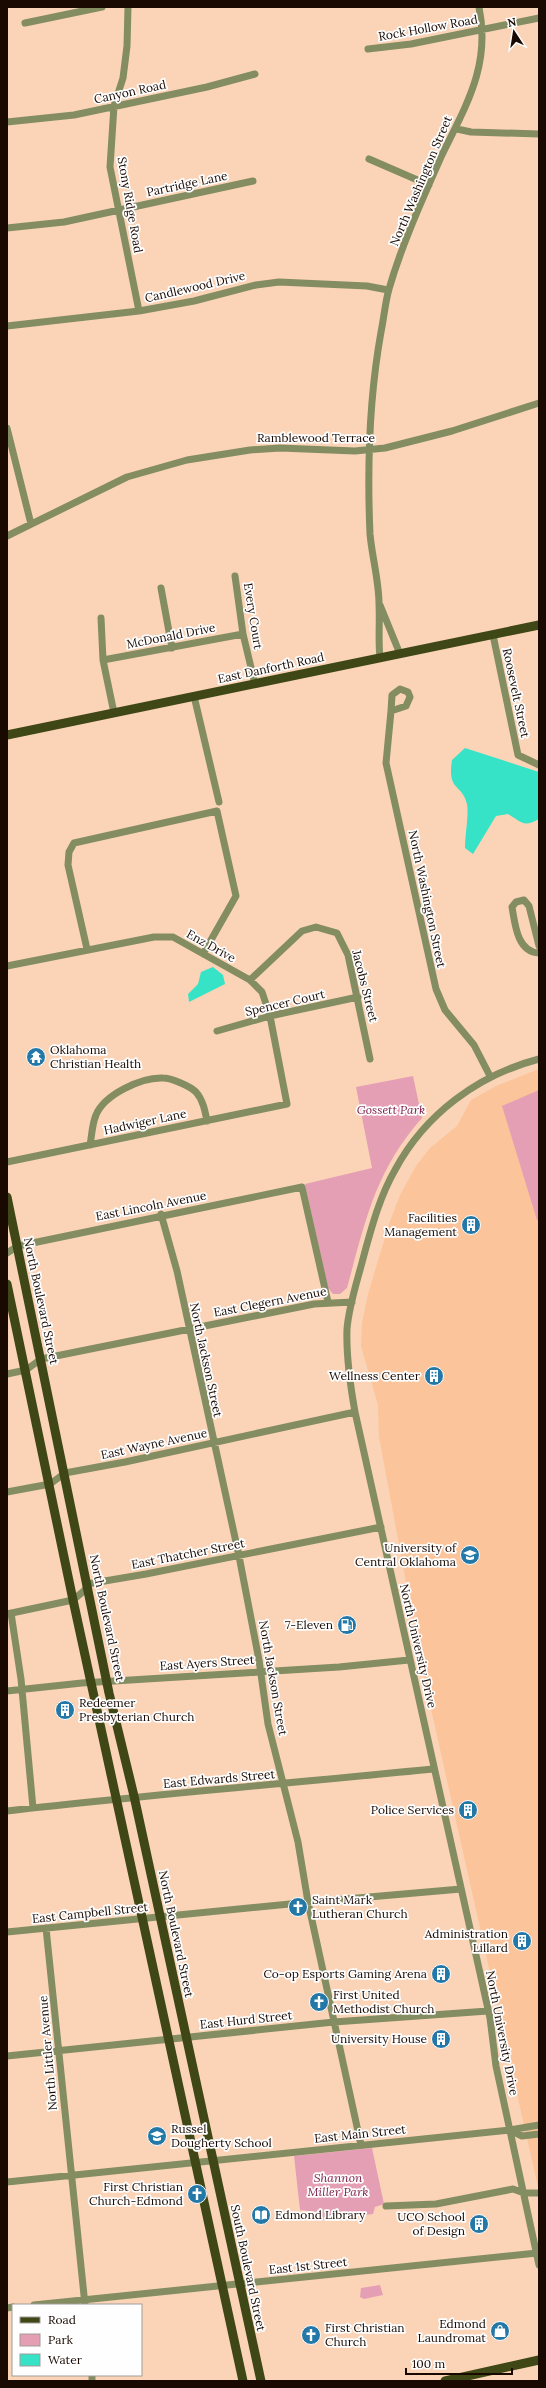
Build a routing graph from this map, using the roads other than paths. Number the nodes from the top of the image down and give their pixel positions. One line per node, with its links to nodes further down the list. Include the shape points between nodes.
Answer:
1 (102, 7): 5 (street)
2 (128, 7): 9 (street, Stony Ridge Road, via 122,78)
3 (479, 7): 6 (street, North Washington Street)
4 (539, 18): 6 (street, Rock Hollow Road)
5 (25, 23)
6 (483, 30): 7 (street, Rock Hollow Road, via 411,44); 11 (street, North Washington Street, via 482,59)
7 (368, 49)
8 (255, 74): 9 (street, Canyon Road, via 207,87)
9 (114, 106): 10 (street, Canyon Road, via 74,116); 16 (street, Stony Ridge Road, via 110,167)
10 (7, 122)
11 (457, 129): 12 (street, via 471,132); 15 (street, North Washington Street)
12 (539, 134)
13 (369, 159): 15 (street)
14 (253, 181): 16 (street, Partridge Lane)
15 (429, 185): 18 (street, North Washington Street)
16 (118, 210): 17 (street, Partridge Lane, via 64,222); 19 (street, Stony Ridge Road)
17 (7, 228)
18 (388, 290): 19 (street, Candlewood Drive, via 367,286 279,282); 23 (street, North Washington Street, via 374,372)
19 (140, 311): 20 (street, Candlewood Drive)
20 (7, 326)
21 (539, 403): 23 (street, Ramblewood Terrace, via 452,431)
22 (7, 428): 24 (street)
23 (368, 450): 24 (street, Ramblewood Terrace, via 280,448 187,460 127,477); 28 (street, North Washington Street, via 370,535)
24 (31, 524): 25 (street, Ramblewood Terrace)
25 (7, 536)
26 (235, 576): 31 (street, Every Court)
27 (161, 588): 33 (street)
28 (379, 603): 34 (street, North Washington Street); 35 (street, North Washington Street)
29 (101, 618): 36 (street)
30 (539, 625): 32 (main road, East Danforth Road)
31 (243, 634): 33 (street, McDonald Drive); 37 (street, Every Court)
32 (493, 634): 34 (main road, East Danforth Road); 42 (street, Roosevelt Street, via 518,756)
33 (172, 648): 36 (street, McDonald Drive)
34 (400, 654): 35 (main road, East Danforth Road)
35 (380, 658): 37 (main road, East Danforth Road)
36 (102, 660): 40 (street)
37 (255, 684): 38 (main road, East Danforth Road)
38 (194, 696): 40 (main road, East Danforth Road); 43 (street)
39 (391, 711): 55 (street, North Washington Street, via 386,763 436,989 445,1010 474,1045)
40 (114, 713): 41 (main road, East Danforth Road)
41 (7, 736)
42 (539, 765)
43 (219, 802)
44 (539, 946): 46 (street, via 529,906 524,900 516,902 512,907 516,931 528,948)
45 (87, 949): 47 (street, Enz Drive, via 154,937 173,937); 47 (street, via 68,864 69,852 74,843 217,811 236,896); 48 (street, Enz Drive)
46 (539, 953)
47 (203, 954): 49 (street, Enz Drive)
48 (7, 966)
49 (250, 980): 50 (street, Jacobs Street, via 288,942 302,931 316,927 337,933 348,955); 51 (street, Enz Drive, via 262,992)
50 (358, 997): 51 (street, Spencer Court); 53 (street, Jacobs Street)
51 (270, 1016): 52 (street, Spencer Court); 56 (street, Enz Drive)
52 (217, 1031)
53 (370, 1059)
54 (539, 1059): 55 (street, North University Drive)
55 (490, 1076): 66 (street, North University Drive, via 436,1115 416,1138 395,1170 376,1214)
56 (287, 1104): 57 (street, Hadwiger Lane)
57 (207, 1121): 58 (street, Hadwiger Lane); 58 (street, via 204,1107 196,1092 163,1078 126,1087 109,1098 96,1114)
58 (90, 1145): 59 (street, Hadwiger Lane)
59 (7, 1162)
60 (7, 1197): 62 (main road, North Boulevard Street)
61 (161, 1214): 62 (street, East Lincoln Avenue); 65 (street, East Lincoln Avenue, via 302,1187); 67 (street, North Jackson Street, via 177,1271)
62 (18, 1246): 63 (street, East Lincoln Avenue); 68 (main road, North Boulevard Street)
63 (7, 1253)
64 (7, 1284): 69 (main road)
65 (328, 1302): 66 (street, East Clegern Avenue); 67 (street, East Clegern Avenue)
66 (352, 1302): 71 (street, North University Drive, via 347,1359)
67 (189, 1329): 68 (street, East Clegern Avenue); 72 (street, North Jackson Street)
68 (41, 1359): 69 (street, East Clegern Avenue); 73 (main road, North Boulevard Street)
69 (26, 1370): 70 (street, East Clegern Avenue); 74 (main road)
70 (7, 1374)
71 (355, 1412): 72 (street, East Wayne Avenue); 76 (street, North University Drive)
72 (212, 1442): 73 (street, East Wayne Avenue, via 125,1462); 77 (street, North Jackson Street)
73 (65, 1472): 74 (street, East Wayne Avenue); 78 (main road, North Boulevard Street)
74 (50, 1484): 75 (street, East Wayne Avenue); 79 (main road)
75 (7, 1492)
76 (381, 1527): 77 (street, East Thatcher Street); 81 (street, North University Drive)
77 (238, 1556): 78 (street, East Thatcher Street); 82 (street, North Jackson Street)
78 (87, 1584): 79 (street, via 85,1590); 83 (main road, North Boulevard Street)
79 (73, 1600): 80 (street); 84 (main road)
80 (9, 1614): 85 (street)
81 (409, 1660): 82 (street, East Ayers Street); 87 (street, North University Drive)
82 (260, 1671): 83 (street, East Ayers Street); 88 (street, North Jackson Street, via 268,1724)
83 (108, 1681): 84 (street, East Ayers Street); 89 (main road, North Boulevard Street)
84 (92, 1682): 85 (street, East Ayers Street); 90 (main road)
85 (22, 1689): 86 (street, East Ayers Street); 91 (street)
86 (7, 1691)
87 (433, 1769): 88 (street, East Edwards Street); 93 (street, North University Drive)
88 (284, 1784): 89 (street, East Edwards Street); 94 (street, North Jackson Street)
89 (134, 1796): 90 (street, East Edwards Street); 95 (main road, North Boulevard Street)
90 (116, 1799): 91 (street, East Edwards Street); 96 (main road)
91 (33, 1808): 92 (street, East Edwards Street)
92 (7, 1811)
93 (461, 1889): 94 (street, East Campbell Street); 99 (street, North University Drive)
94 (308, 1902): 95 (street, East Campbell Street); 100 (street, North Jackson Street)
95 (160, 1916): 96 (street, East Campbell Street); 101 (main road, North Boulevard Street)
96 (142, 1918): 97 (street, East Campbell Street); 102 (main road)
97 (46, 1928): 98 (street, East Campbell Street); 103 (street, North Littler Avenue)
98 (7, 1932)
99 (488, 2011): 100 (street, East Hurd Street); 106 (street, North University Drive, via 496,2066)
100 (334, 2022): 101 (street, East Hurd Street); 108 (street, North Jackson Street)
101 (186, 2037): 102 (street, East Hurd Street); 109 (main road, North Boulevard Street)
102 (169, 2039): 103 (street, East Hurd Street); 110 (main road)
103 (60, 2051): 104 (street, East Hurd Street); 111 (street, North Littler Avenue)
104 (7, 2056)
105 (539, 2125): 106 (street, East Main Street)
106 (510, 2130): 107 (street, East Main Street, via 522,2136); 108 (street, East Main Street); 113 (street, North University Drive)
107 (539, 2134)
108 (361, 2145): 109 (street, East Main Street)
109 (212, 2161): 110 (street, East Main Street); 118 (main road, South Boulevard Street)
110 (195, 2162): 111 (street); 119 (main road)
111 (72, 2175): 112 (street); 120 (street, North Littler Avenue)
112 (7, 2182)
113 (524, 2193): 114 (street); 115 (street, via 514,2189 436,2204); 116 (street, North University Drive)
114 (539, 2193)
115 (386, 2206)
116 (536, 2253): 117 (street, North University Drive); 118 (street, East 1st Street)
117 (539, 2265)
118 (239, 2284): 119 (street, East 1st Street); 124 (main road, South Boulevard Street)
119 (222, 2286): 120 (street, East 1st Street); 123 (main road)
120 (85, 2302): 121 (street, East 1st Street)
121 (51, 2304)
122 (539, 2360): 125 (main road)
123 (243, 2381)
124 (261, 2381)
125 (445, 2381)

